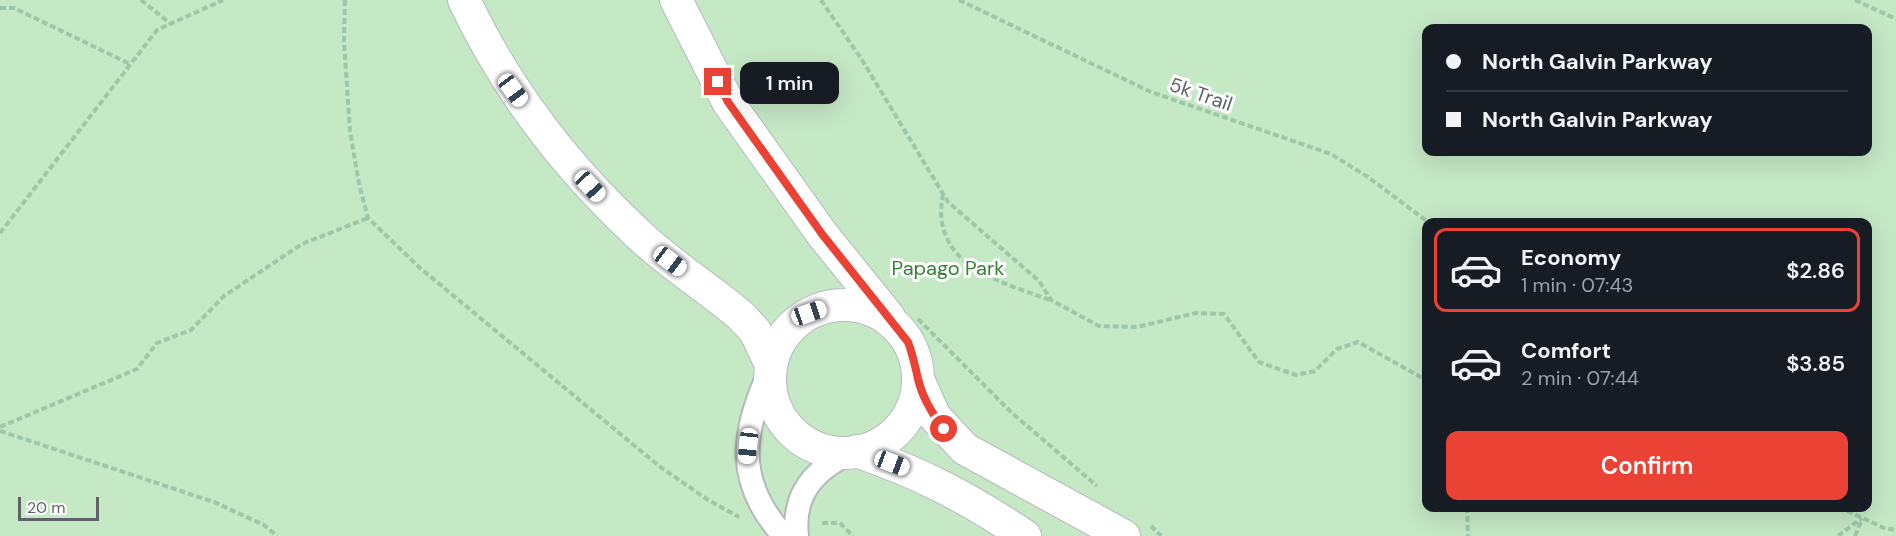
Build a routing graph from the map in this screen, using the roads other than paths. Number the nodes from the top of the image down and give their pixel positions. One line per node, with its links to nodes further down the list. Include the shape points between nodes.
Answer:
1 (464, 0): 4 (main road, via 513,90 563,157 638,234 741,316 755,331)
2 (676, 0): 3 (main road, via 728,102 822,234)
3 (906, 321): 4 (main road, via 855,305 831,306 809,313 789,328 776,348); 5 (main road)
4 (771, 368): 6 (main road, via 771,393 778,413 791,431 808,444 829,451); 8 (street, via 751,426 746,463 759,502)
5 (918, 379): 6 (main road, via 905,420 890,436); 7 (main road, via 935,417 965,449)
6 (853, 452): 9 (street, via 829,463 812,478 801,498); 10 (main road, via 917,473 985,509)
7 (1136, 530)
8 (784, 536)
9 (797, 536)
10 (1025, 536)

